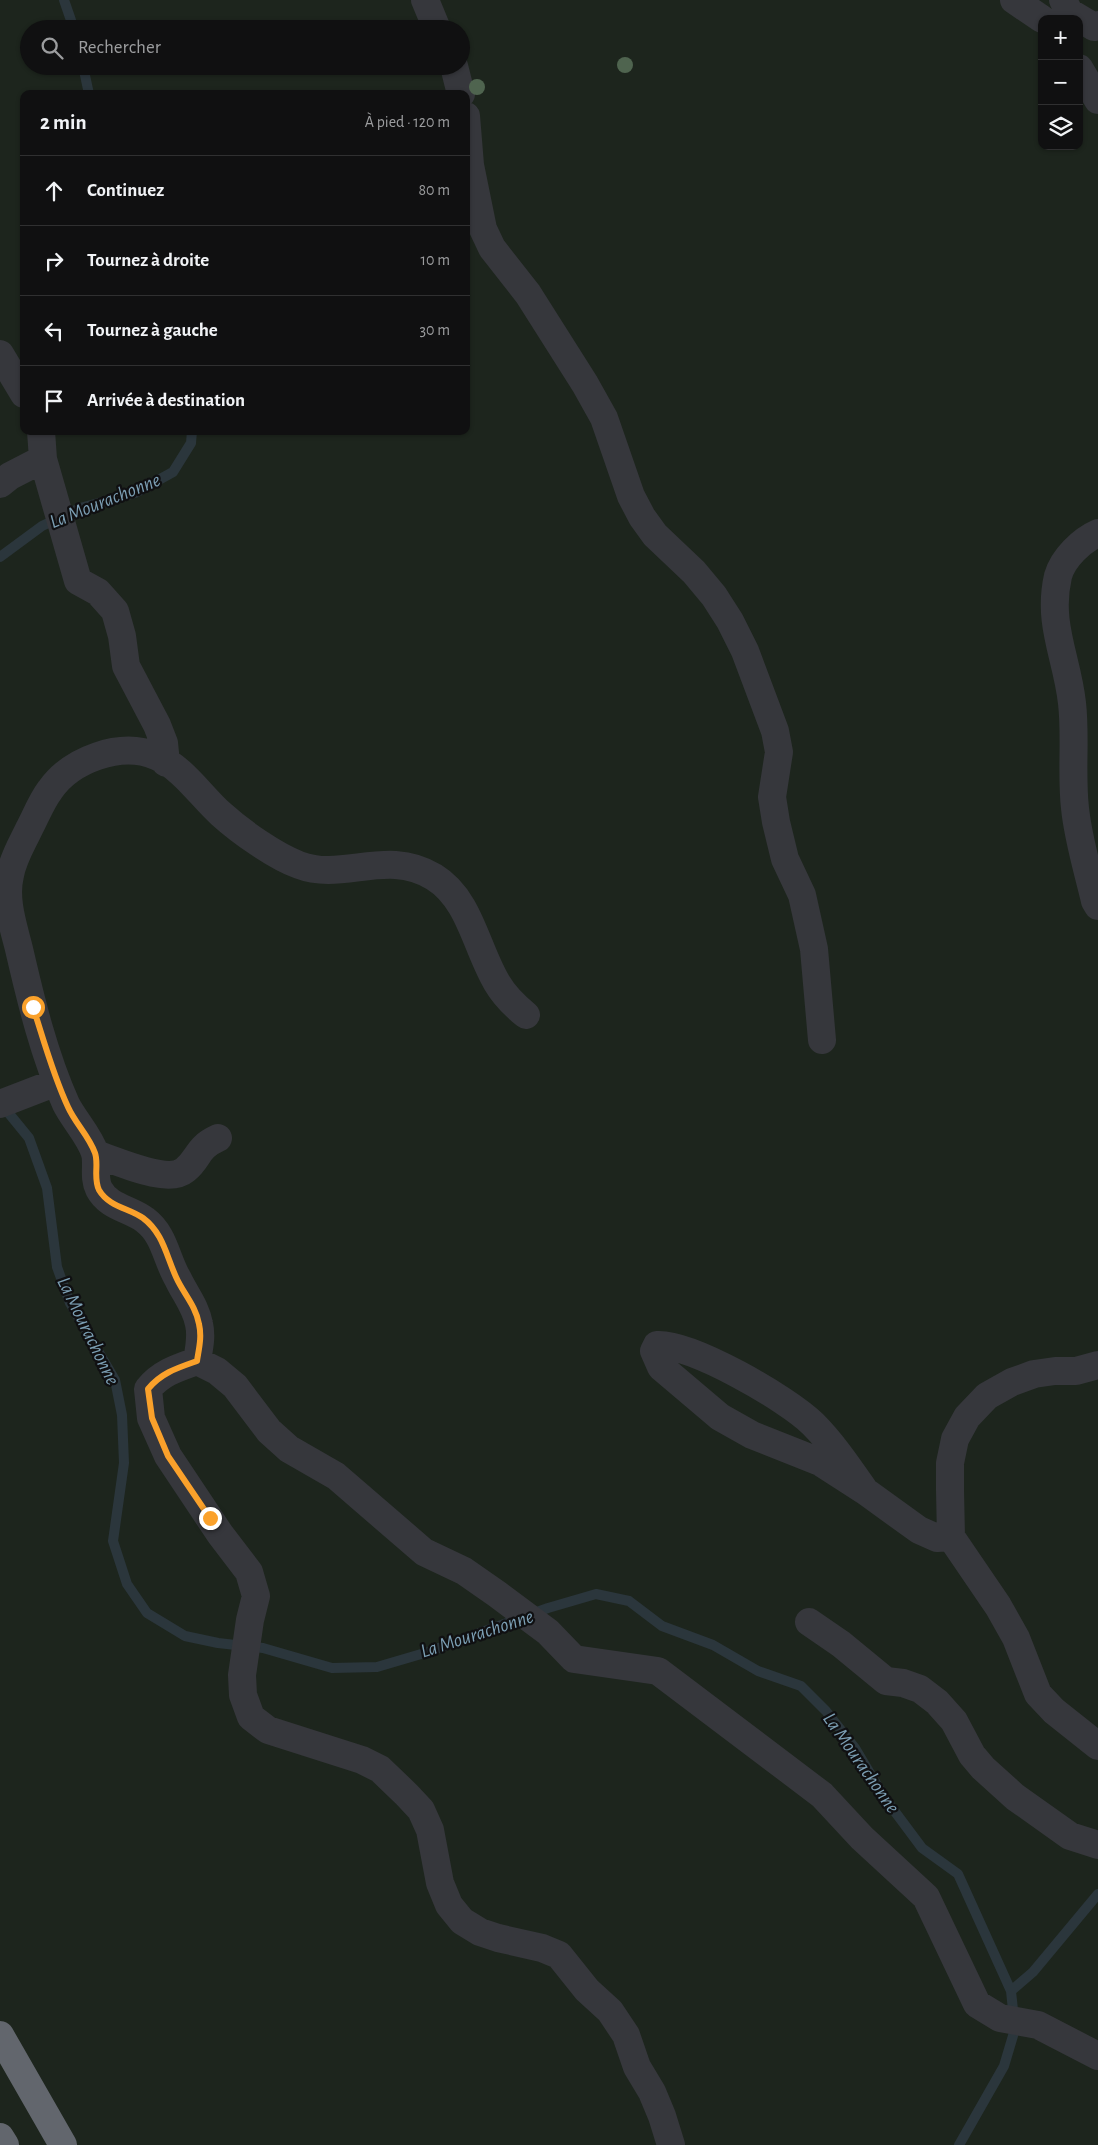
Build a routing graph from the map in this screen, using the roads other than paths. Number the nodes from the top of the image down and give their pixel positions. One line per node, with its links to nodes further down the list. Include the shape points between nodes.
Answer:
1 (425, 0): 5 (lane)
2 (1014, 0): 4 (lane)
3 (1063, 0): 6 (lane, via 1069,12 1094,27)
4 (1038, 16)
5 (433, 20)
6 (1098, 25)
7 (456, 75): 9 (lane)
8 (1083, 75): 10 (lane)
9 (460, 90)
10 (1098, 100)
11 (470, 165): 21 (lane, via 483,229 492,248 528,294 604,418 631,496 642,517 655,535 714,596 745,651 775,731 779,752 772,797 785,860 802,895 814,949)
12 (0, 354): 13 (lane)
13 (20, 387)
14 (41, 435): 15 (lane)
15 (43, 459): 16 (lane); 18 (lane, via 78,582 98,592 115,611 126,666 157,725 164,743)
16 (0, 484)
17 (1098, 532): 19 (lane, via 1071,554 1059,574 1054,601 1055,628 1072,702 1075,809)
18 (166, 763): 20 (lane, via 222,815 261,844 297,864 316,871 371,864 394,865 431,875 447,887 462,907 498,985); 22 (lane, via 155,756 132,751 87,760 68,772 50,790 18,851 9,876 9,904)
19 (1098, 906)
20 (526, 1015)
21 (822, 1040)
22 (50, 1084): 23 (lane); 25 (lane)
23 (0, 1104)
24 (218, 1138): 25 (lane, via 206,1143 185,1170 175,1174 162,1175)
25 (95, 1154): 26 (lane, via 99,1190 109,1201 142,1217 163,1241 176,1277 199,1321 201,1337)
26 (197, 1361): 34 (lane, via 217,1371 235,1386 269,1431 289,1449 336,1476 424,1552 464,1571 497,1594 548,1632 574,1659 658,1671 822,1795 862,1838 926,1897 977,2004 1000,2018 1038,2025); 38 (lane, via 171,1370 157,1378 148,1389 152,1418 168,1456 249,1572 256,1596 242,1675 243,1695 250,1717 268,1730 362,1760 380,1769 422,1810 430,1830 440,1883 449,1905 462,1921 480,1932 542,1948 559,1956 587,1990 610,2011 626,2035 637,2068 652,2092)
27 (1098, 1365): 29 (lane, via 1076,1371 1034,1374 1012,1382 987,1396 968,1417 955,1439 950,1463)
28 (865, 1491): 28 (lane, via 820,1462 752,1435 720,1417 661,1367 654,1351 657,1345 668,1344 695,1353 774,1395 812,1423); 29 (lane, via 919,1530 937,1538)
29 (951, 1537): 31 (lane, via 1016,1638 1038,1694)
30 (809, 1622): 32 (lane, via 886,1681 920,1689 937,1702 954,1721 972,1755 1015,1797 1070,1836)
31 (1098, 1746)
32 (1098, 1845)
33 (0, 2035): 37 (highway)
34 (1098, 2056)
35 (0, 2137): 36 (highway)
36 (4, 2145)
37 (63, 2145)
38 (671, 2145)

